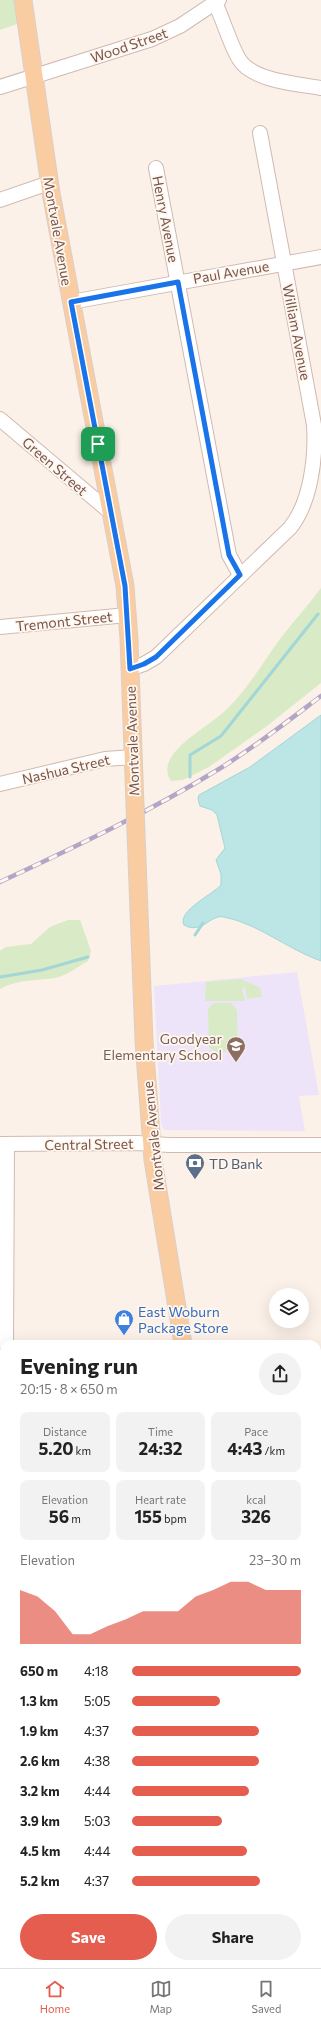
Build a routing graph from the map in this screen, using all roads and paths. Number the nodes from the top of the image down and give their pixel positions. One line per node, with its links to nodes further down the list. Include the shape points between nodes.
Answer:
1 (23, 0): 3 (main road, Montvale Avenue)
2 (217, 1): 3 (street, Wood Street, via 180,26 161,35); 5 (street, via 235,50 247,69 261,76)
3 (34, 77): 4 (street); 8 (main road, Montvale Avenue)
4 (0, 87)
5 (321, 88)
6 (260, 133): 11 (street, William Avenue)
7 (156, 168): 12 (street, Henry Avenue)
8 (49, 183): 9 (street); 13 (main road, Montvale Avenue)
9 (0, 200)
10 (321, 257): 11 (street, Paul Avenue)
11 (284, 263): 12 (street, Paul Avenue); 16 (street, William Avenue, via 314,425 308,487 302,508 292,524)
12 (178, 282): 13 (street, Paul Avenue); 16 (street, Henry Avenue, via 229,555)
13 (71, 302): 15 (main road, Montvale Avenue)
14 (3, 427): 15 (street, Green Street)
15 (110, 512): 17 (main road, Montvale Avenue, via 123,574)
16 (240, 575): 19 (street, William Avenue, via 156,657)
17 (127, 615): 18 (street, Tremont Street); 19 (main road, Montvale Avenue)
18 (0, 627)
19 (130, 669): 20 (main road, Montvale Avenue)
20 (133, 757): 21 (street, Nashua Street, via 105,759); 23 (main road, Montvale Avenue, bridge, via 144,1042)
21 (0, 784)
22 (4, 1144): 23 (street, Central Street); 25 (street)
23 (152, 1144): 24 (street, Central Street); 26 (main road, Montvale Avenue)
24 (321, 1145)
25 (6, 1340)
26 (182, 1340)

